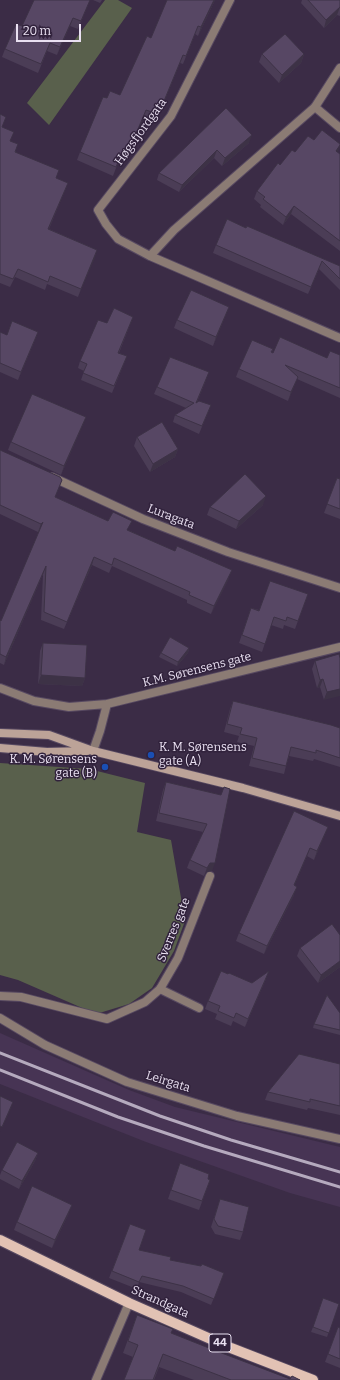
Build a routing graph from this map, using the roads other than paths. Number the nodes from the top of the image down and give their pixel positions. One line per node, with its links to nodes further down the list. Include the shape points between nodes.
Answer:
1 (230, 0): 5 (street, Høgsfjordgata, via 171,116 98,210 118,239)
2 (340, 68): 3 (street)
3 (315, 107): 4 (street); 5 (street, via 174,230)
4 (340, 128)
5 (150, 256): 6 (street, Høgsfjordgata)
6 (340, 338)
7 (43, 472): 8 (street, Luragata, via 150,522 228,552)
8 (340, 588)
9 (340, 647): 11 (street, K.M. Sørensens gate)
10 (0, 688): 11 (street, K.M. Sørensens gate, via 34,701 69,707)
11 (107, 704): 14 (street)
12 (0, 733): 14 (street, via 49,735)
13 (0, 748): 14 (street, via 47,752)
14 (93, 751): 15 (street, via 243,788)
15 (340, 816)
16 (210, 876): 17 (street, Sverres gate, via 178,958)
17 (160, 989): 18 (street, Sverres gate, via 145,1002 108,1019 21,997); 19 (street)
18 (0, 996)
19 (199, 1008)
20 (0, 1018): 21 (street, Leirgata, via 45,1045 127,1082 237,1116)
21 (340, 1139)
22 (0, 1240): 23 (main road, Strandgata / 44)
23 (129, 1303): 24 (street); 25 (main road, Strandgata / 44, via 231,1348)
24 (96, 1380)
25 (313, 1380)

